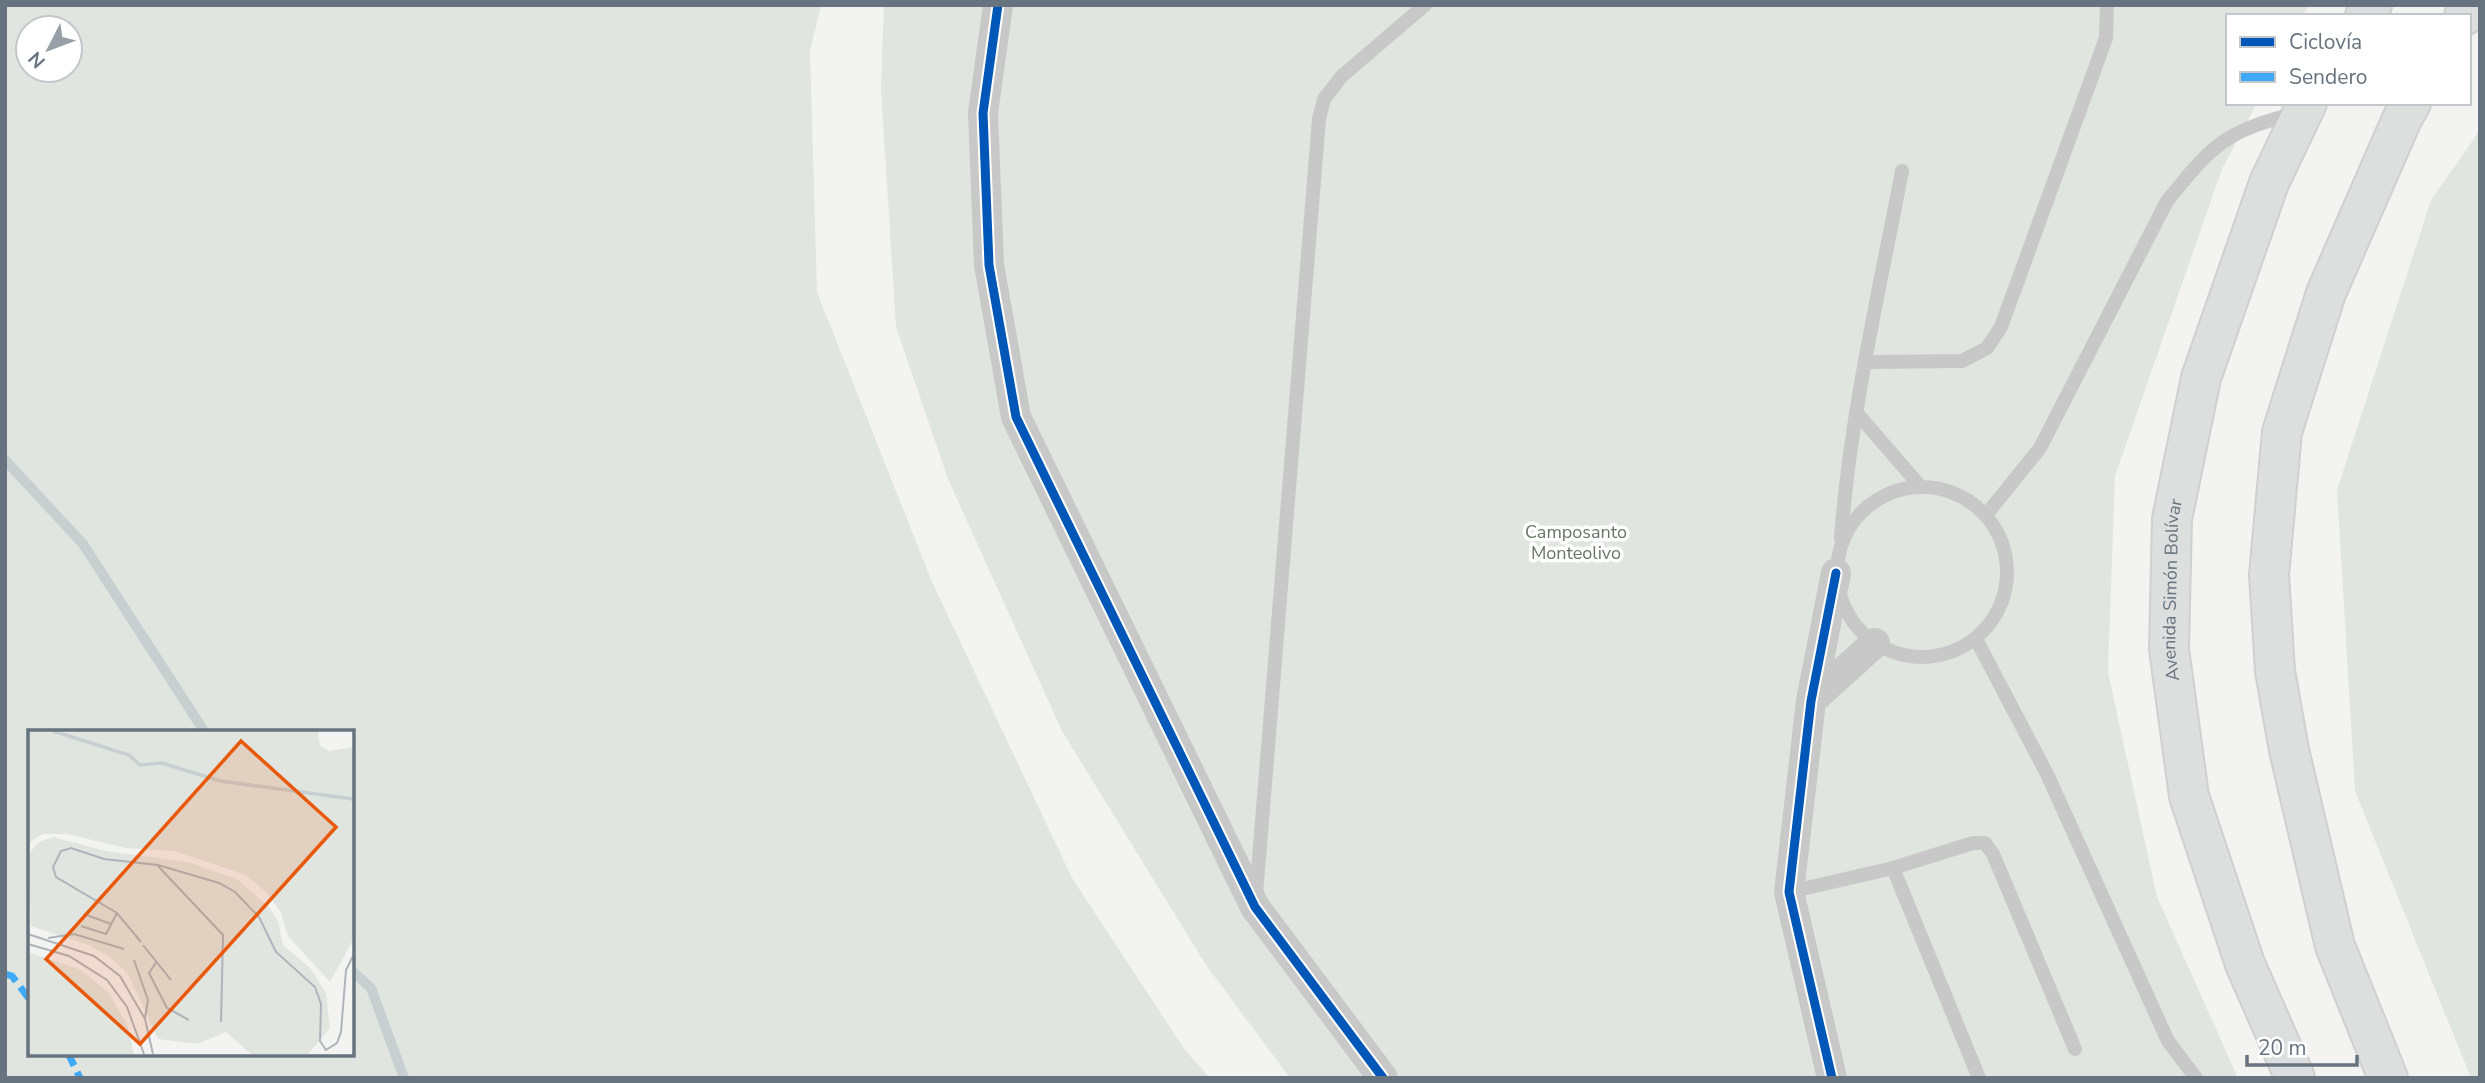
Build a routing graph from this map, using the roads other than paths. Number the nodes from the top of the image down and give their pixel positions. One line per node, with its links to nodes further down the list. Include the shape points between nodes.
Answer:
1 (998, 5): 17 (street, via 983,113 989,265 1016,417)
2 (1425, 5): 17 (lane, via 1342,76 1324,99 1319,119)
3 (2107, 5): 7 (lane, via 2106,38 2001,327 1987,348 1962,361)
4 (2410, 105): 24 (highway, via 2326,293 2282,432 2269,575 2275,671 2288,750 2335,946)
5 (2304, 108): 10 (lane, via 2225,140 2167,201 2040,448); 23 (highway, Avenida Simón Bolívar, via 2269,183 2201,378 2172,519 2169,649 2189,796 2245,964)
6 (1902, 171): 7 (lane)
7 (1867, 362): 8 (lane)
8 (1856, 412): 9 (lane); 11 (lane)
9 (1920, 486): 10 (lane, via 1945,489 1968,499); 11 (lane, via 1895,490 1873,501 1853,520)
10 (1986, 515): 12 (lane, via 2001,539 2008,566 2005,593 1995,618)
11 (1838, 559): 13 (lane, via 1841,600 1855,625); 14 (street)
12 (1976, 639): 13 (lane, via 1953,652 1926,657 1899,654); 22 (lane, via 2047,774 2168,1041)
13 (1875, 643): 14 (street)
14 (1811, 701): 16 (street)
15 (1893, 868): 16 (lane); 18 (lane, via 1973,843 1984,844 1993,854); 21 (lane)
16 (1789, 892): 20 (street)
17 (1255, 907): 19 (street)
18 (2075, 1049)
19 (1383, 1078)
20 (1832, 1078)
21 (1979, 1078)
22 (2196, 1078)
23 (2295, 1078)
24 (2388, 1078)

